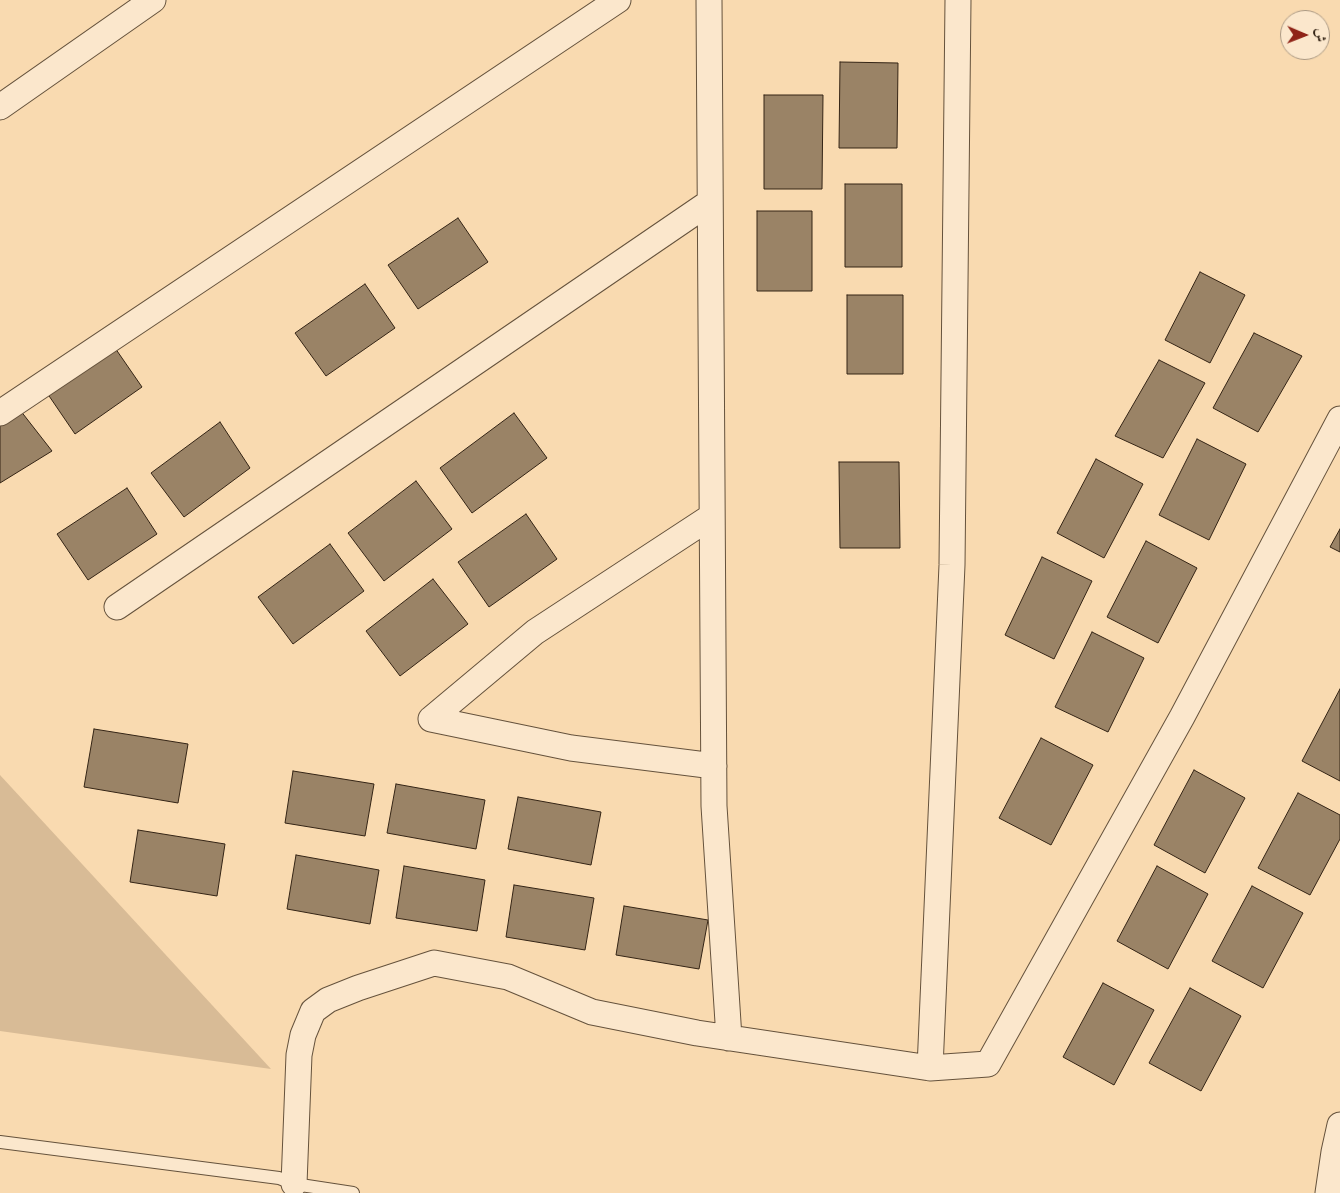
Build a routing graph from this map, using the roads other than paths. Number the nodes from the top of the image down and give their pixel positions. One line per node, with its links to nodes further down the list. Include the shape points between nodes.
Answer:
1 (153, 0): 5 (street)
2 (618, 0): 7 (street)
3 (709, 0): 6 (street)
4 (958, 0): 13 (street, via 952,565)
5 (0, 107)
6 (710, 202): 9 (street); 10 (street)
7 (0, 413)
8 (1340, 419): 13 (street, via 1182,716 988,1064)
9 (712, 516): 11 (street); 11 (street, via 535,632 431,719 571,748)
10 (117, 607)
11 (714, 766): 12 (street)
12 (729, 1038): 13 (street); 16 (street, via 592,1012 508,977 434,963 358,988 328,1000 313,1011 303,1035 299,1055)
13 (930, 1068)
14 (1340, 1125): 18 (street)
15 (0, 1142): 16 (lane, via 279,1178)
16 (294, 1189): 17 (lane)
17 (353, 1193)
18 (1328, 1193)

